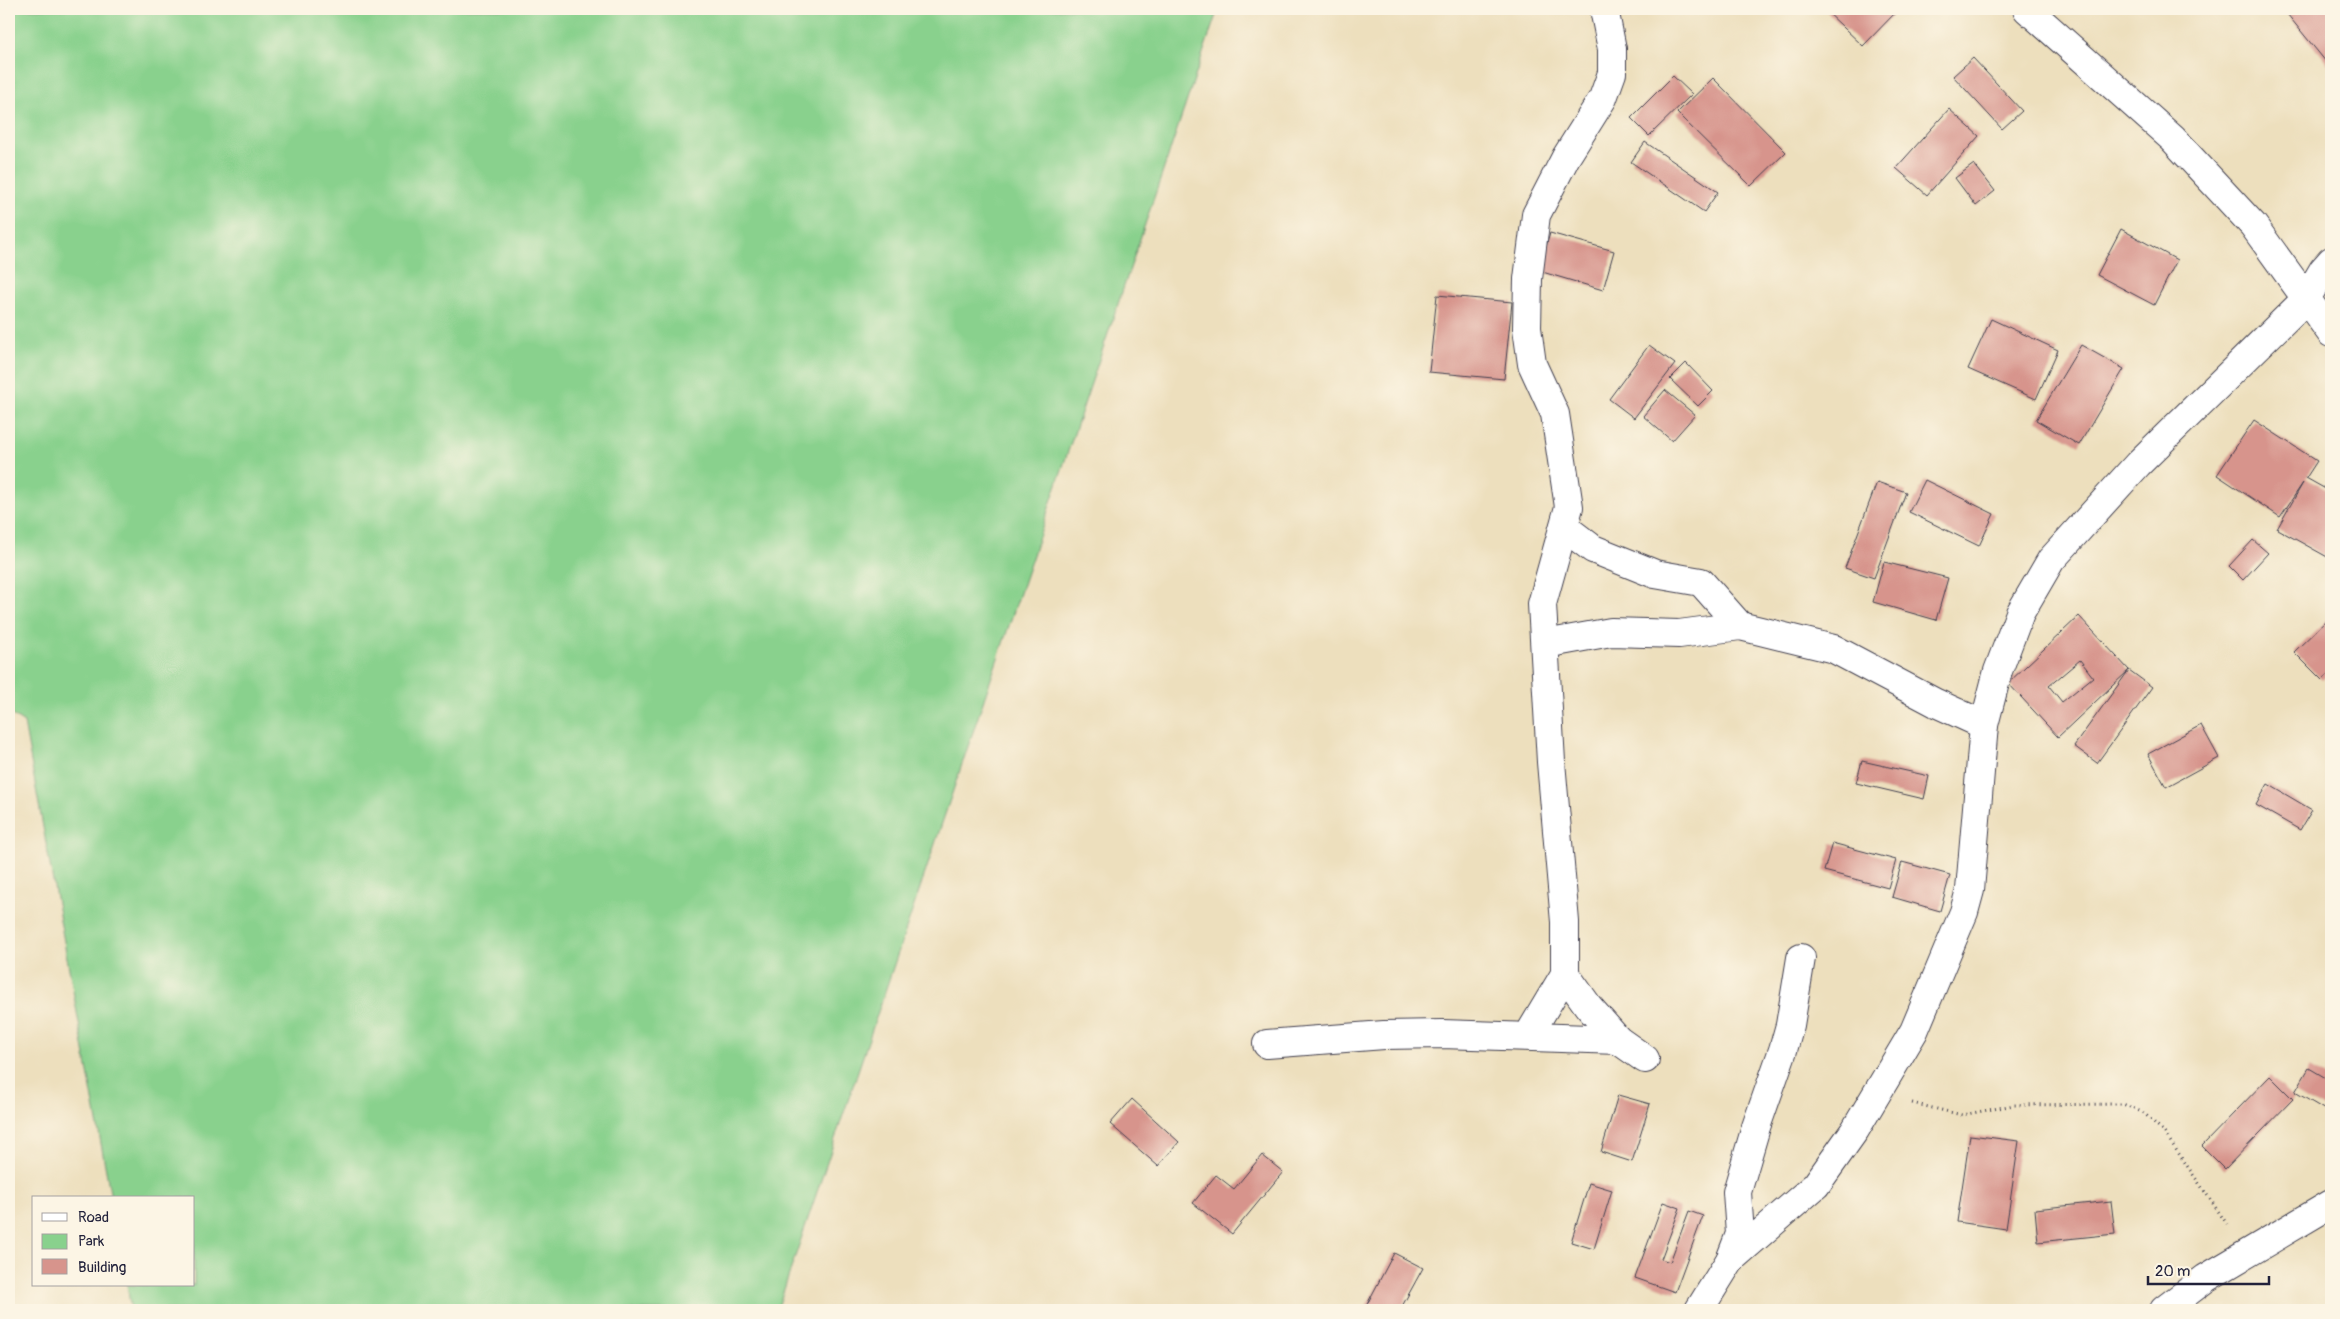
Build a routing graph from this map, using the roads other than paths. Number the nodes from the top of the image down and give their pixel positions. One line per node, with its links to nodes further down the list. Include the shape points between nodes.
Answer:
1 (1604, 9): 6 (street, via 1612,49 1612,73 1603,98 1566,157 1536,215 1528,279 1527,328 1532,364 1555,414 1570,507)
2 (2026, 9): 4 (street, via 2173,139 2253,225)
3 (2331, 261): 4 (street)
4 (2306, 299): 5 (street); 9 (street, via 2138,464 2051,560 2020,613 1998,672)
5 (2331, 333)
6 (1564, 527): 7 (street, via 1593,549 1637,567 1655,574 1701,582); 8 (street, via 1542,604)
7 (1740, 626): 8 (street, via 1679,634 1611,632); 9 (street, via 1834,649)
8 (1546, 644): 11 (street, via 1551,762 1565,922)
9 (1984, 725): 17 (street, via 1970,890 1964,912 1914,1031 1855,1130 1816,1184)
10 (1801, 958): 17 (street, via 1790,1025 1737,1192 1740,1234)
11 (1565, 974): 12 (street); 13 (street)
12 (1528, 1036): 13 (street); 14 (street, via 1384,1035)
13 (1618, 1040): 15 (street)
14 (1267, 1044)
15 (1645, 1059)
16 (2331, 1204): 19 (street, via 2206,1278)
17 (1730, 1260): 18 (street)
18 (1699, 1310)
19 (2164, 1310)

